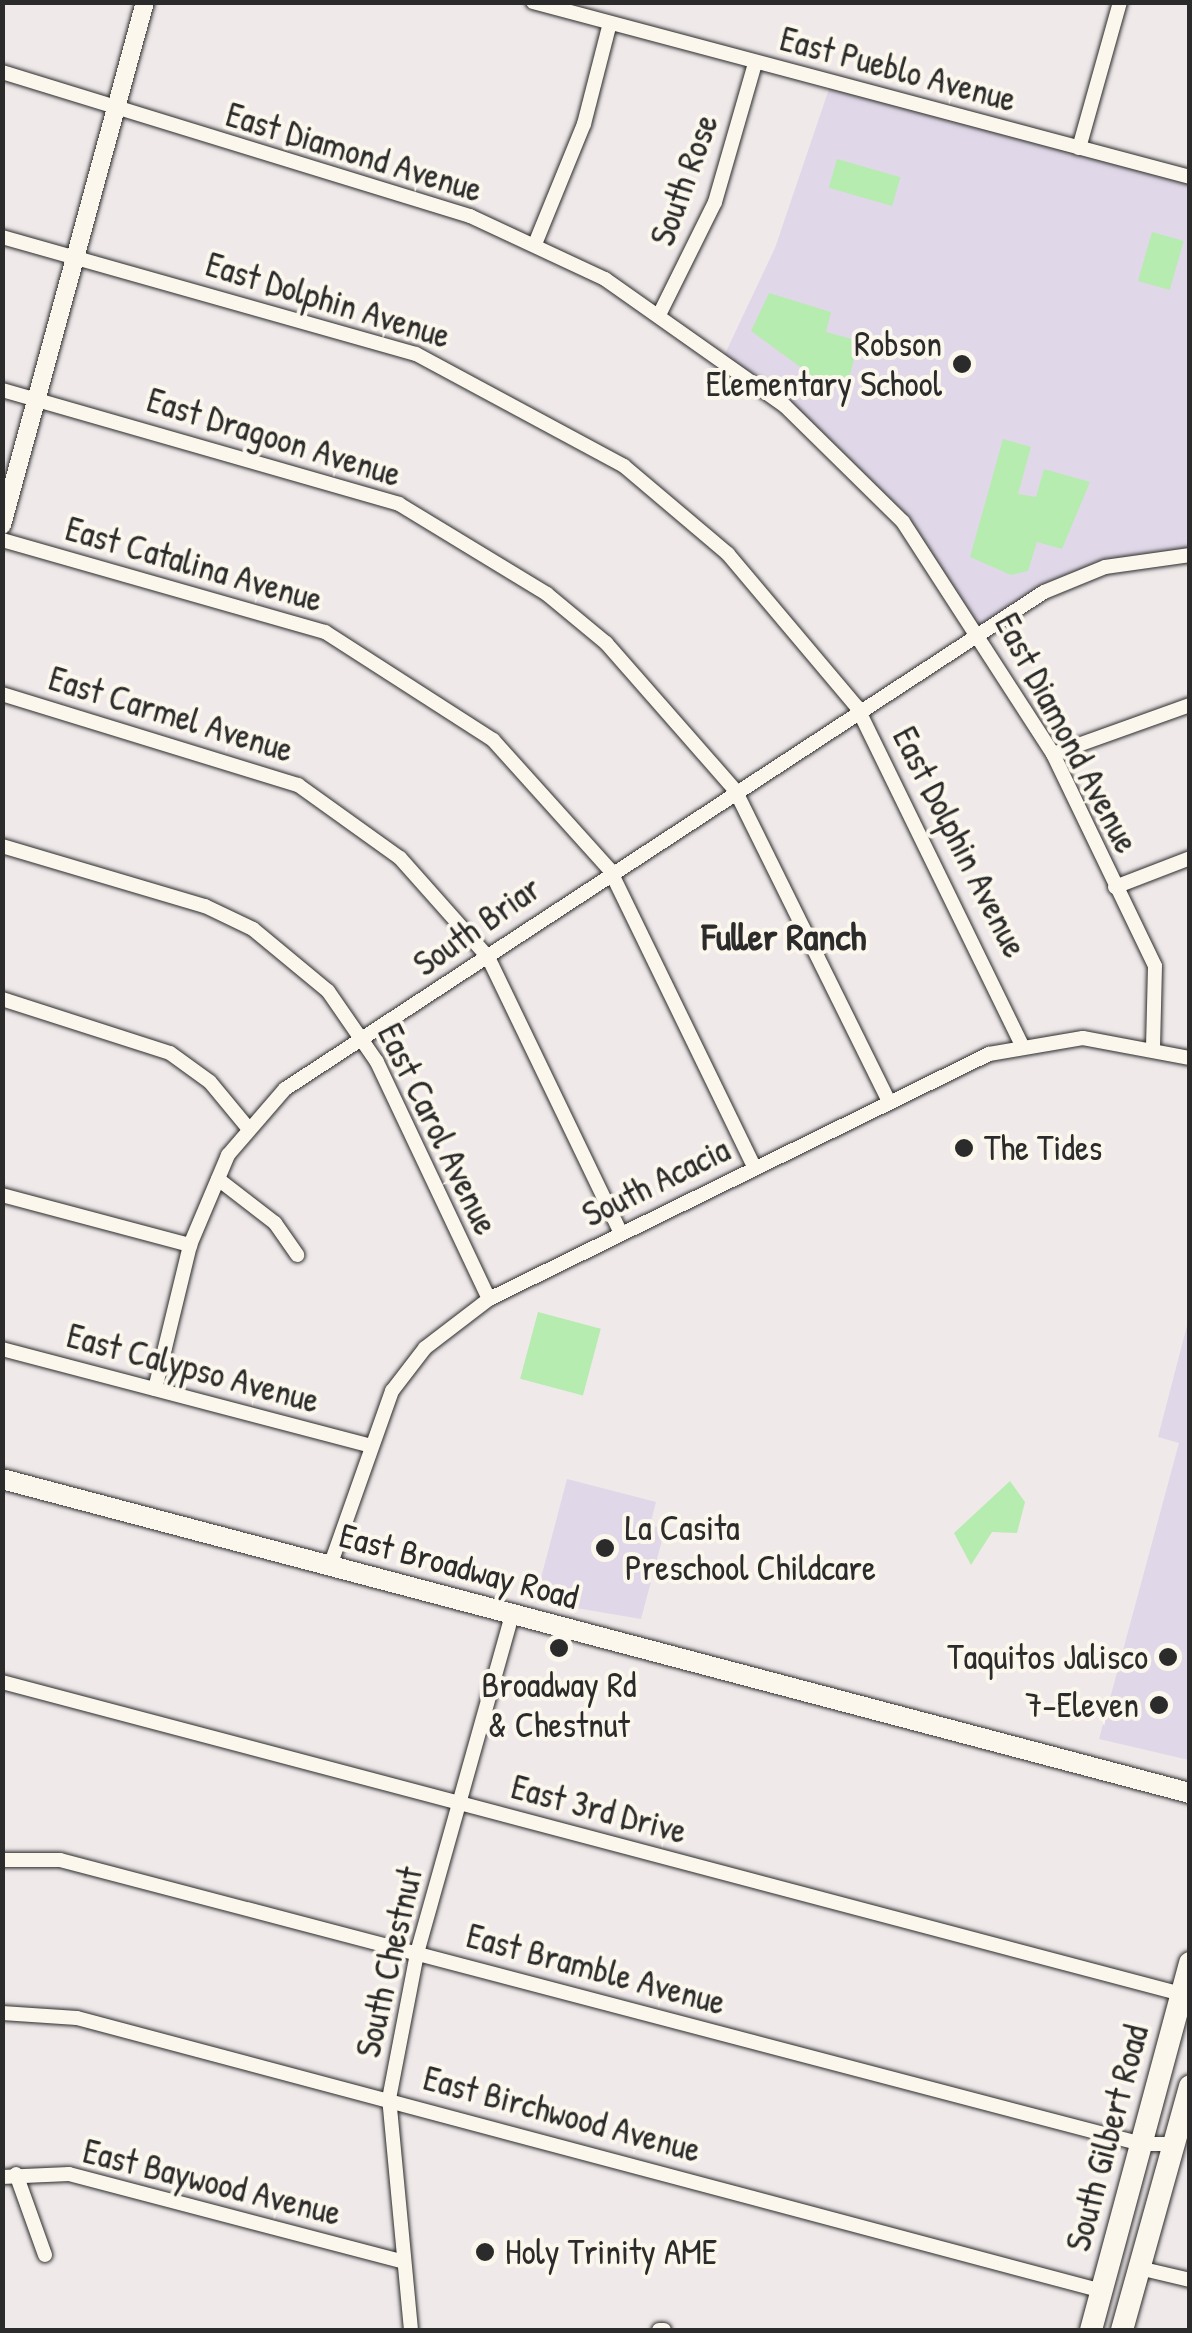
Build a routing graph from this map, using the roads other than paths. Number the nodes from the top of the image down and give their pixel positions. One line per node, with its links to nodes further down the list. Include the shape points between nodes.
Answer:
1 (145, 2): 7 (street)
2 (533, 2): 4 (street, East Pueblo Avenue)
3 (1120, 2): 8 (street)
4 (610, 22): 5 (street, East Pueblo Avenue); 11 (street, via 584,124)
5 (756, 63): 8 (street, East Pueblo Avenue); 13 (street, South Rose, via 715,202)
6 (2, 72): 7 (street, East Diamond Avenue)
7 (114, 112): 11 (street, East Diamond Avenue, via 409,193); 12 (street)
8 (1079, 148): 9 (street, East Pueblo Avenue)
9 (1190, 177)
10 (2, 237): 12 (street, East Dolphin Avenue)
11 (536, 244): 13 (street, East Diamond Avenue)
12 (73, 257): 15 (street); 22 (street, East Dolphin Avenue, via 330,324 543,416 624,466 728,554)
13 (660, 314): 19 (street, East Diamond Avenue, via 734,364 846,464 903,522)
14 (2, 390): 15 (street, East Dragoon Avenue)
15 (38, 400): 16 (street); 24 (street, East Dragoon Avenue, via 310,472 482,550 606,643)
16 (2, 524)
17 (2, 540): 27 (street, East Catalina Avenue, via 258,607 387,665 493,740)
18 (1190, 554): 19 (street, South Briar, via 1105,567)
19 (981, 630): 22 (street, South Briar); 23 (street, East Diamond Avenue)
20 (2, 694): 29 (street, East Carmel Avenue, via 298,784 400,858)
21 (1190, 705): 23 (street)
22 (857, 707): 24 (street, South Briar); 32 (street, East Dolphin Avenue, via 929,837)
23 (1053, 754): 28 (street, East Diamond Avenue)
24 (734, 790): 27 (street, South Briar); 35 (street, East Dragoon Avenue)
25 (2, 846): 31 (street, East Carol Avenue, via 150,886 253,929 328,990)
26 (1190, 858): 28 (street)
27 (610, 870): 29 (street, South Briar); 37 (street, East Catalina Avenue)
28 (1115, 887): 33 (street, East Diamond Avenue, via 1154,966)
29 (488, 956): 31 (street, South Briar); 40 (street, East Carmel Avenue)
30 (2, 999): 36 (street, via 170,1053 210,1082)
31 (364, 1040): 36 (street, South Briar, via 286,1090); 43 (street, East Carol Avenue)
32 (1022, 1045): 33 (street, South Acacia, via 1083,1038); 35 (street, South Acacia)
33 (1153, 1048): 34 (street, South Acacia)
34 (1190, 1058)
35 (889, 1102): 37 (street, South Acacia)
36 (248, 1128): 38 (street, South Briar)
37 (754, 1167): 40 (street, South Acacia)
38 (218, 1179): 41 (street, South Briar); 42 (street, via 276,1223)
39 (2, 1196): 41 (street)
40 (621, 1233): 43 (street, South Acacia)
41 (190, 1245): 45 (street, South Briar)
42 (297, 1255)
43 (489, 1299): 46 (street, South Acacia, via 405,1372)
44 (2, 1349): 45 (street, East Calypso Avenue)
45 (155, 1389): 46 (street, East Calypso Avenue)
46 (367, 1445): 48 (street, South Acacia)
47 (2, 1478): 48 (main road, East Broadway Road)
48 (330, 1566): 49 (main road, East Broadway Road)
49 (512, 1615): 51 (main road, East Broadway Road); 52 (street, South Chestnut)
50 (2, 1682): 52 (street, East 3rd Drive)
51 (1190, 1793)
52 (459, 1802): 54 (street, South Chestnut); 56 (street, East 3rd Drive)
53 (2, 1860): 54 (street, East Bramble Avenue, via 60,1860)
54 (417, 1953): 59 (street, South Chestnut); 60 (street, East Bramble Avenue)
55 (1190, 1963): 56 (main road, South Gilbert Road)
56 (1181, 1994): 60 (main road, South Gilbert Road)
57 (2, 2013): 59 (street, East Birchwood Avenue, via 77,2018)
58 (1190, 2086): 61 (main road, South Gilbert Road)
59 (389, 2099): 64 (street, South Chestnut); 67 (street, East Birchwood Avenue)
60 (1142, 2144): 61 (street, East Bramble Avenue); 67 (main road, South Gilbert Road)
61 (1174, 2144): 65 (main road, South Gilbert Road)
62 (9, 2176): 63 (street); 64 (street, East Baywood Avenue, via 69,2174)
63 (45, 2254)
64 (404, 2262): 68 (street, South Chestnut)
65 (1139, 2268): 66 (street); 70 (main road, South Gilbert Road)
66 (1190, 2280)
67 (1102, 2291): 69 (main road, South Gilbert Road)
68 (412, 2330)
69 (1091, 2330)
70 (1122, 2330)

